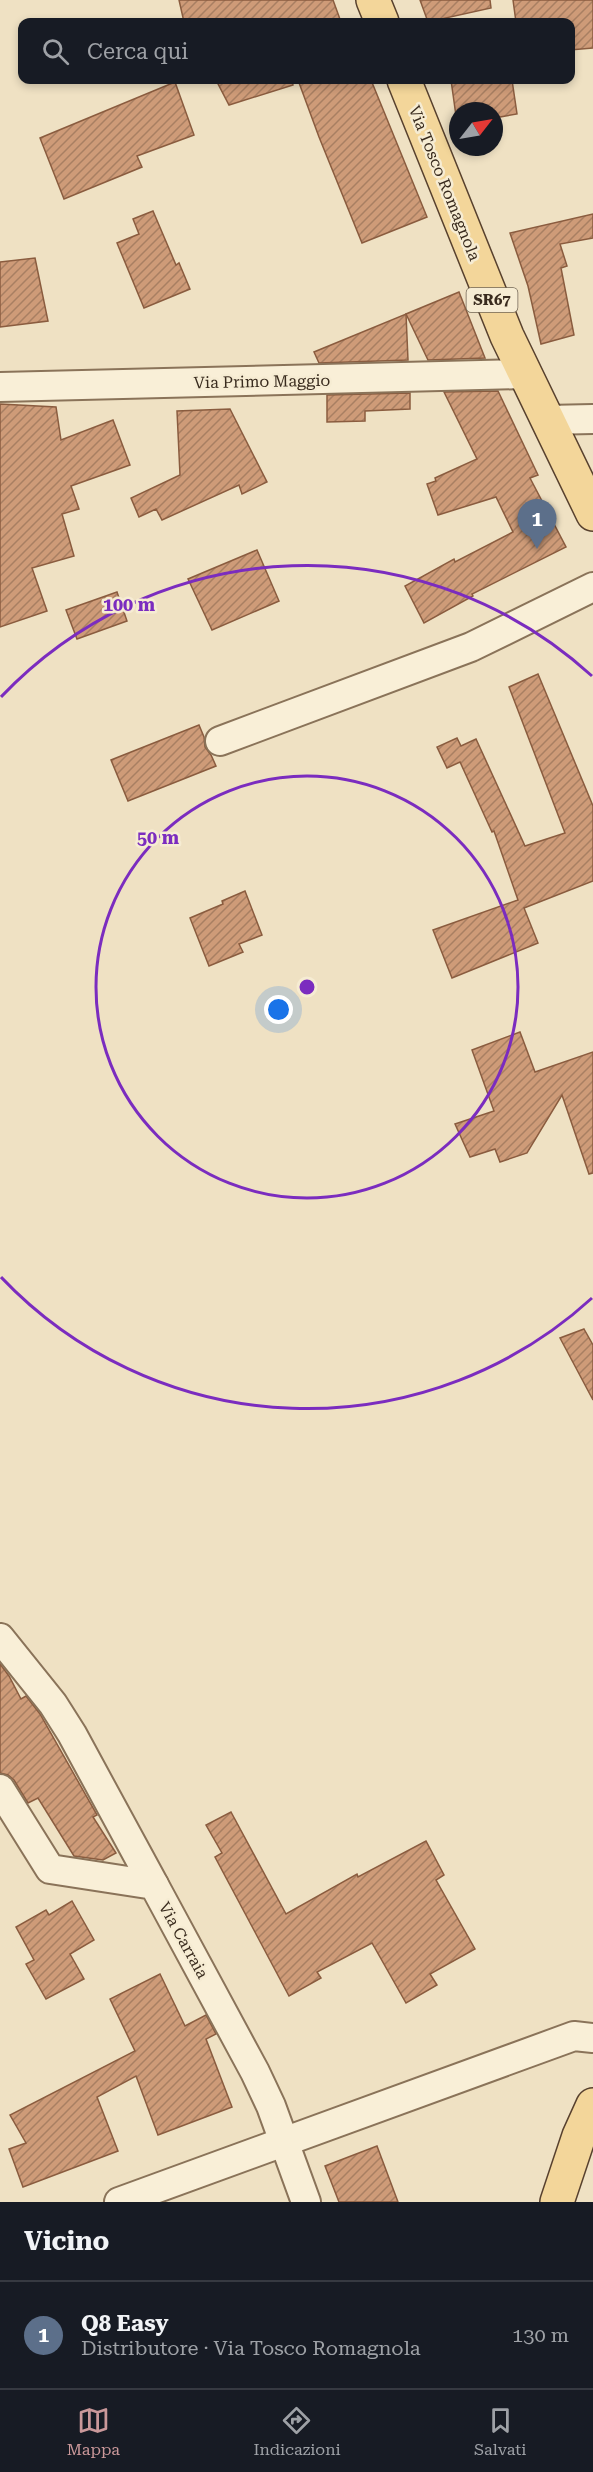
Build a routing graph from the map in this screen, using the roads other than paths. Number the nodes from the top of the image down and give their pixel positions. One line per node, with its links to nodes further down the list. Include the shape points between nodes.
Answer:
1 (373, 0): 2 (main road)
2 (380, 18)
3 (406, 84): 4 (main road, Via Tosco Romagnola / SR67)
4 (524, 374): 5 (street, Via Primo Maggio); 7 (main road, Via Tosco Romagnola / SR67)
5 (0, 387)
6 (593, 419): 7 (street)
7 (546, 420): 8 (main road, Via Tosco Romagnola / SR67)
8 (593, 514)
9 (593, 587): 10 (street, via 471,646)
10 (220, 741)
11 (0, 1638): 13 (street, via 72,1734)
12 (0, 1789): 13 (street, Via Carraia, via 50,1869)
13 (154, 1886): 16 (street, Via Carraia, via 255,2072)
14 (593, 2038): 16 (street, via 574,2036)
15 (593, 2105): 19 (main road)
16 (285, 2141): 17 (street); 18 (street, Via Carraia)
17 (119, 2202)
18 (306, 2202)
19 (557, 2202)

